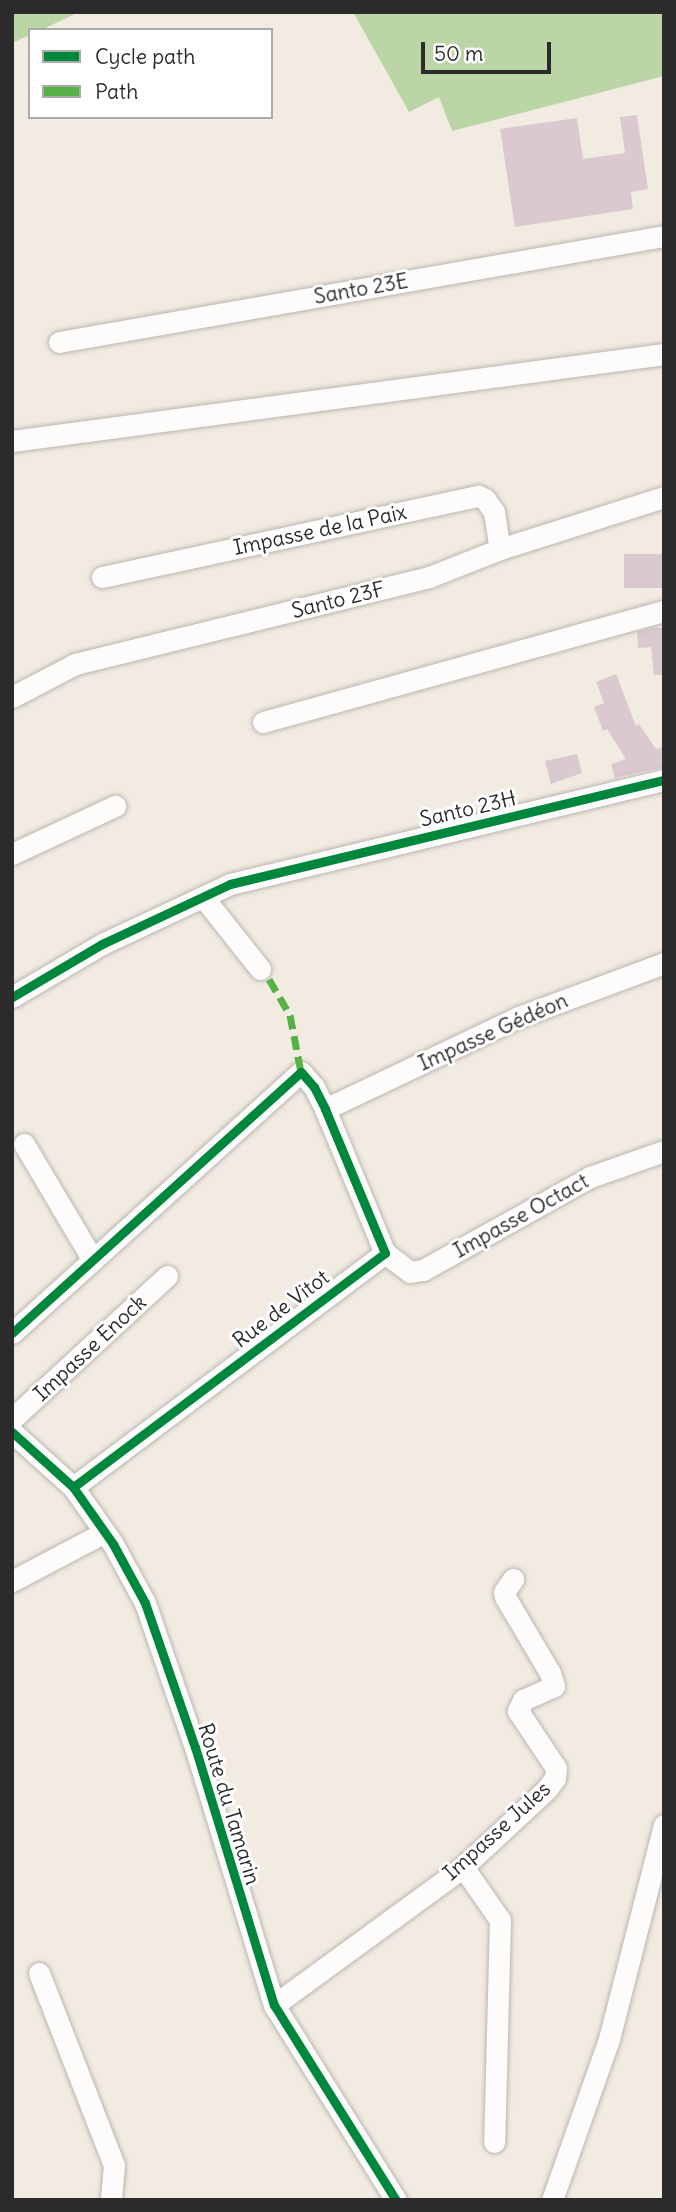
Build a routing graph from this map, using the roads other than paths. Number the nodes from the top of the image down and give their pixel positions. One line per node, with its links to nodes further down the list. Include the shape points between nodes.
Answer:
1 (664, 236): 2 (street, Santo 23E)
2 (59, 342)
3 (664, 354): 4 (street)
4 (12, 441)
5 (664, 497): 6 (street, Santo 23F)
6 (500, 549): 7 (street, Impasse de la Paix, via 494,512 478,496); 9 (street, Santo 23F, via 429,577 75,664)
7 (102, 578)
8 (664, 611): 10 (street)
9 (12, 696)
10 (263, 722)
11 (664, 780): 14 (street, Santo 23H, via 280,871)
12 (115, 807): 13 (street)
13 (13, 853)
14 (202, 897): 16 (street); 17 (street, Santo 23H, via 102,944)
15 (664, 963): 18 (street, Impasse Gédéon, via 519,1017)
16 (260, 969)
17 (12, 996)
18 (325, 1109): 21 (street); 22 (street, via 301,1072)
19 (24, 1144): 22 (street)
20 (664, 1151): 21 (street, Impasse Octact, via 590,1177 423,1270 410,1272)
21 (385, 1253): 27 (street, Rue de Vitot)
22 (93, 1259): 24 (street)
23 (167, 1276): 25 (street, Impasse Enock)
24 (12, 1333)
25 (12, 1419)
26 (12, 1432): 27 (street, Route du Tamarin)
27 (73, 1487): 28 (street, Route du Tamarin)
28 (105, 1532): 30 (street); 34 (street, Route du Tamarin, via 149,1616 195,1747)
29 (513, 1579): 32 (street, Impasse Jules, via 505,1597 554,1685 523,1700 519,1711 556,1768 555,1778)
30 (12, 1581)
31 (664, 1825): 38 (street, via 609,2039)
32 (463, 1867): 34 (street, Impasse Jules); 35 (street, via 500,1920)
33 (38, 1973): 36 (street, via 114,2165)
34 (274, 2005): 37 (street, Route du Tamarin)
35 (494, 2142)
36 (111, 2200)
37 (396, 2200)
38 (552, 2200)

